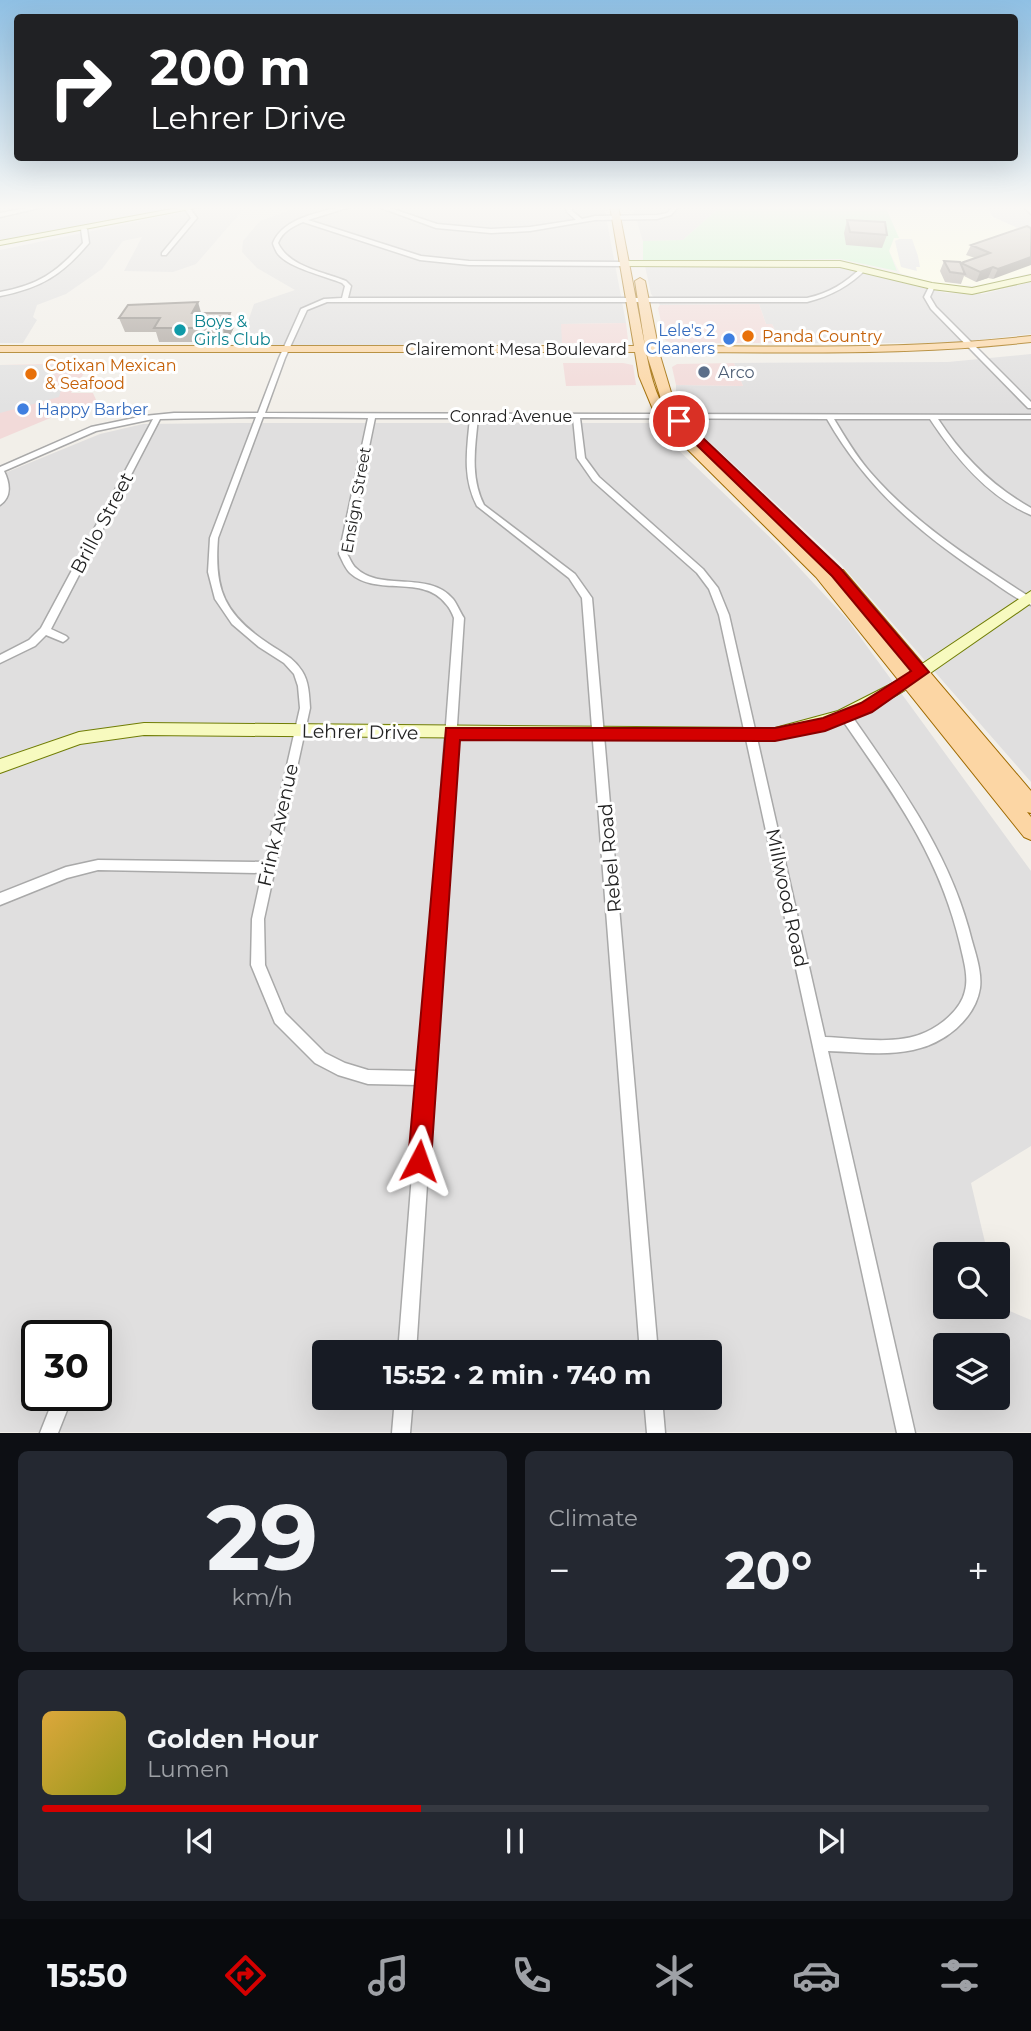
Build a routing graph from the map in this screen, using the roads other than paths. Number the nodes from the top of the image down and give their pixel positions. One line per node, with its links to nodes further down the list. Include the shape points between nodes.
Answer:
1 (58, 273): 8 (street, via 41,283)
2 (324, 273): 9 (street, via 348,286)
3 (632, 273): 10 (main road)
4 (859, 273): 10 (street, via 843,289 807,300)
5 (882, 273): 7 (street)
6 (1031, 278): 7 (street, via 987,290)
7 (932, 286): 14 (street, via 927,298 933,308)
8 (0, 294)
9 (345, 300): 10 (street); 15 (street, Frink Avenue, via 326,300 304,309)
10 (638, 300): 16 (main road)
11 (1031, 338): 14 (main road, Clairemont Mesa Boulevard)
12 (0, 349): 15 (main road, Clairemont Mesa Boulevard)
13 (1031, 349): 14 (main road, Clairemont Mesa Boulevard)
14 (974, 350): 16 (main road, Clairemont Mesa Boulevard, via 901,358); 18 (street)
15 (284, 354): 16 (main road, Clairemont Mesa Boulevard); 17 (main road, Clairemont Mesa Boulevard); 19 (street, Frink Avenue)
16 (648, 354): 24 (main road, via 648,387)
17 (0, 357)
18 (1031, 405)
19 (260, 415): 20 (street, Conrad Avenue); 21 (street, Conrad Avenue); 37 (street, Frink Avenue, via 214,538 211,566 222,605 246,633 294,667 304,687)
20 (158, 416): 28 (street, Conrad Avenue, via 94,429); 32 (street, Brillo Street)
21 (372, 416): 22 (street, Conrad Avenue); 38 (street, Ensign Street, via 343,554 347,568 359,577 423,585 445,594 455,606 459,618)
22 (474, 416): 23 (street, Conrad Avenue); 39 (street, Rebel Road, via 472,492 481,506 572,576 587,598)
23 (576, 416): 24 (street, Conrad Avenue); 40 (street, Millwood Road, via 581,458 596,478 713,588 724,615)
24 (668, 416): 25 (street, Conrad Avenue); 35 (main road, via 821,573)
25 (829, 416): 26 (street, Conrad Avenue); 31 (street, via 840,439 889,498 940,541)
26 (932, 416): 27 (street, Conrad Avenue); 30 (street, via 963,461)
27 (1031, 417)
28 (0, 470): 29 (street, via 6,484)
29 (0, 502)
30 (1031, 512)
31 (1030, 599): 35 (street, Lehrer Drive)
32 (46, 629): 33 (street); 34 (street, Brillo Street, via 32,643)
33 (63, 639)
34 (0, 659)
35 (914, 677): 36 (street, Lehrer Drive, via 867,708); 42 (main road); 43 (main road)
36 (845, 715): 40 (street, Lehrer Drive, via 825,724); 46 (street, via 936,853 962,915 972,993 950,1027 923,1041)
37 (299, 732): 38 (street, Lehrer Drive); 41 (street, Lehrer Drive, via 104,732); 44 (street, Frink Avenue)
38 (452, 733): 39 (street, Lehrer Drive); 47 (street, Ensign Street)
39 (600, 735): 40 (street, Lehrer Drive); 49 (street, Rebel Road)
40 (752, 736): 46 (street, Millwood Road)
41 (0, 766)
42 (1031, 805)
43 (1031, 831)
44 (268, 868): 45 (street, via 98,865); 47 (street, Frink Avenue, via 258,919 258,965 280,1018 320,1058 343,1070 368,1077)
45 (0, 899)
46 (819, 1044): 56 (street, Millwood Road)
47 (425, 1078): 48 (street, Ensign Street)
48 (408, 1340)
49 (648, 1340)
50 (403, 1410): 54 (street)
51 (654, 1410): 55 (street)
52 (58, 1411): 53 (street)
53 (49, 1433)
54 (401, 1433)
55 (656, 1433)
56 (906, 1433)

